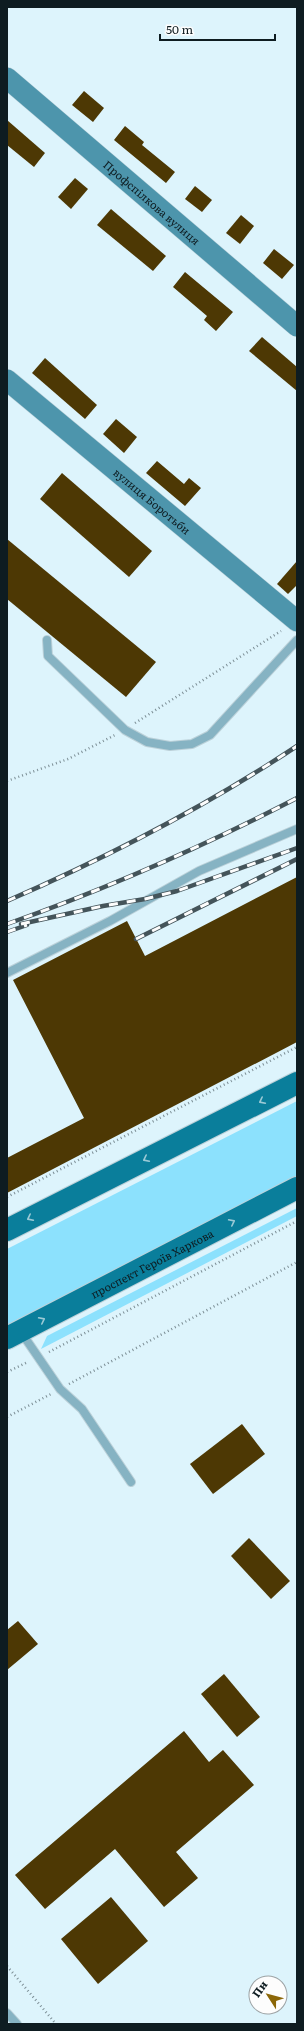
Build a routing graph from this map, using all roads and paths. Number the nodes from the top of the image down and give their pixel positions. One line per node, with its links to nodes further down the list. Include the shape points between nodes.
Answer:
1 (7, 78): 2 (street, Профспілкова вулиця)
2 (297, 326)
3 (7, 380): 4 (street, вулиця Боротьби)
4 (294, 620): 7 (path, via 278,634)
5 (47, 640): 7 (lane, via 48,656)
6 (297, 640): 7 (lane, via 210,735 192,744 170,746 147,742)
7 (125, 730): 8 (path, via 68,759)
8 (7, 781)
9 (297, 829): 10 (lane, via 199,871 110,921)
10 (7, 973)
11 (297, 1047): 14 (path)
12 (297, 1083): 16 (main road, one-way to 16)
13 (297, 1188): 18 (main road, проспект Героїв Харкова, one-way to 13)
14 (7, 1197)
15 (297, 1221): 19 (path)
16 (7, 1230)
17 (297, 1262): 21 (path)
18 (14, 1334): 19 (lane)
19 (38, 1357): 20 (path); 21 (lane)
20 (7, 1372)
21 (60, 1389): 22 (path); 23 (lane, via 82,1409)
22 (7, 1417)
23 (131, 1482)
24 (7, 1966): 27 (path)
25 (7, 2013): 26 (lane)
26 (17, 2024)
27 (56, 2024)

